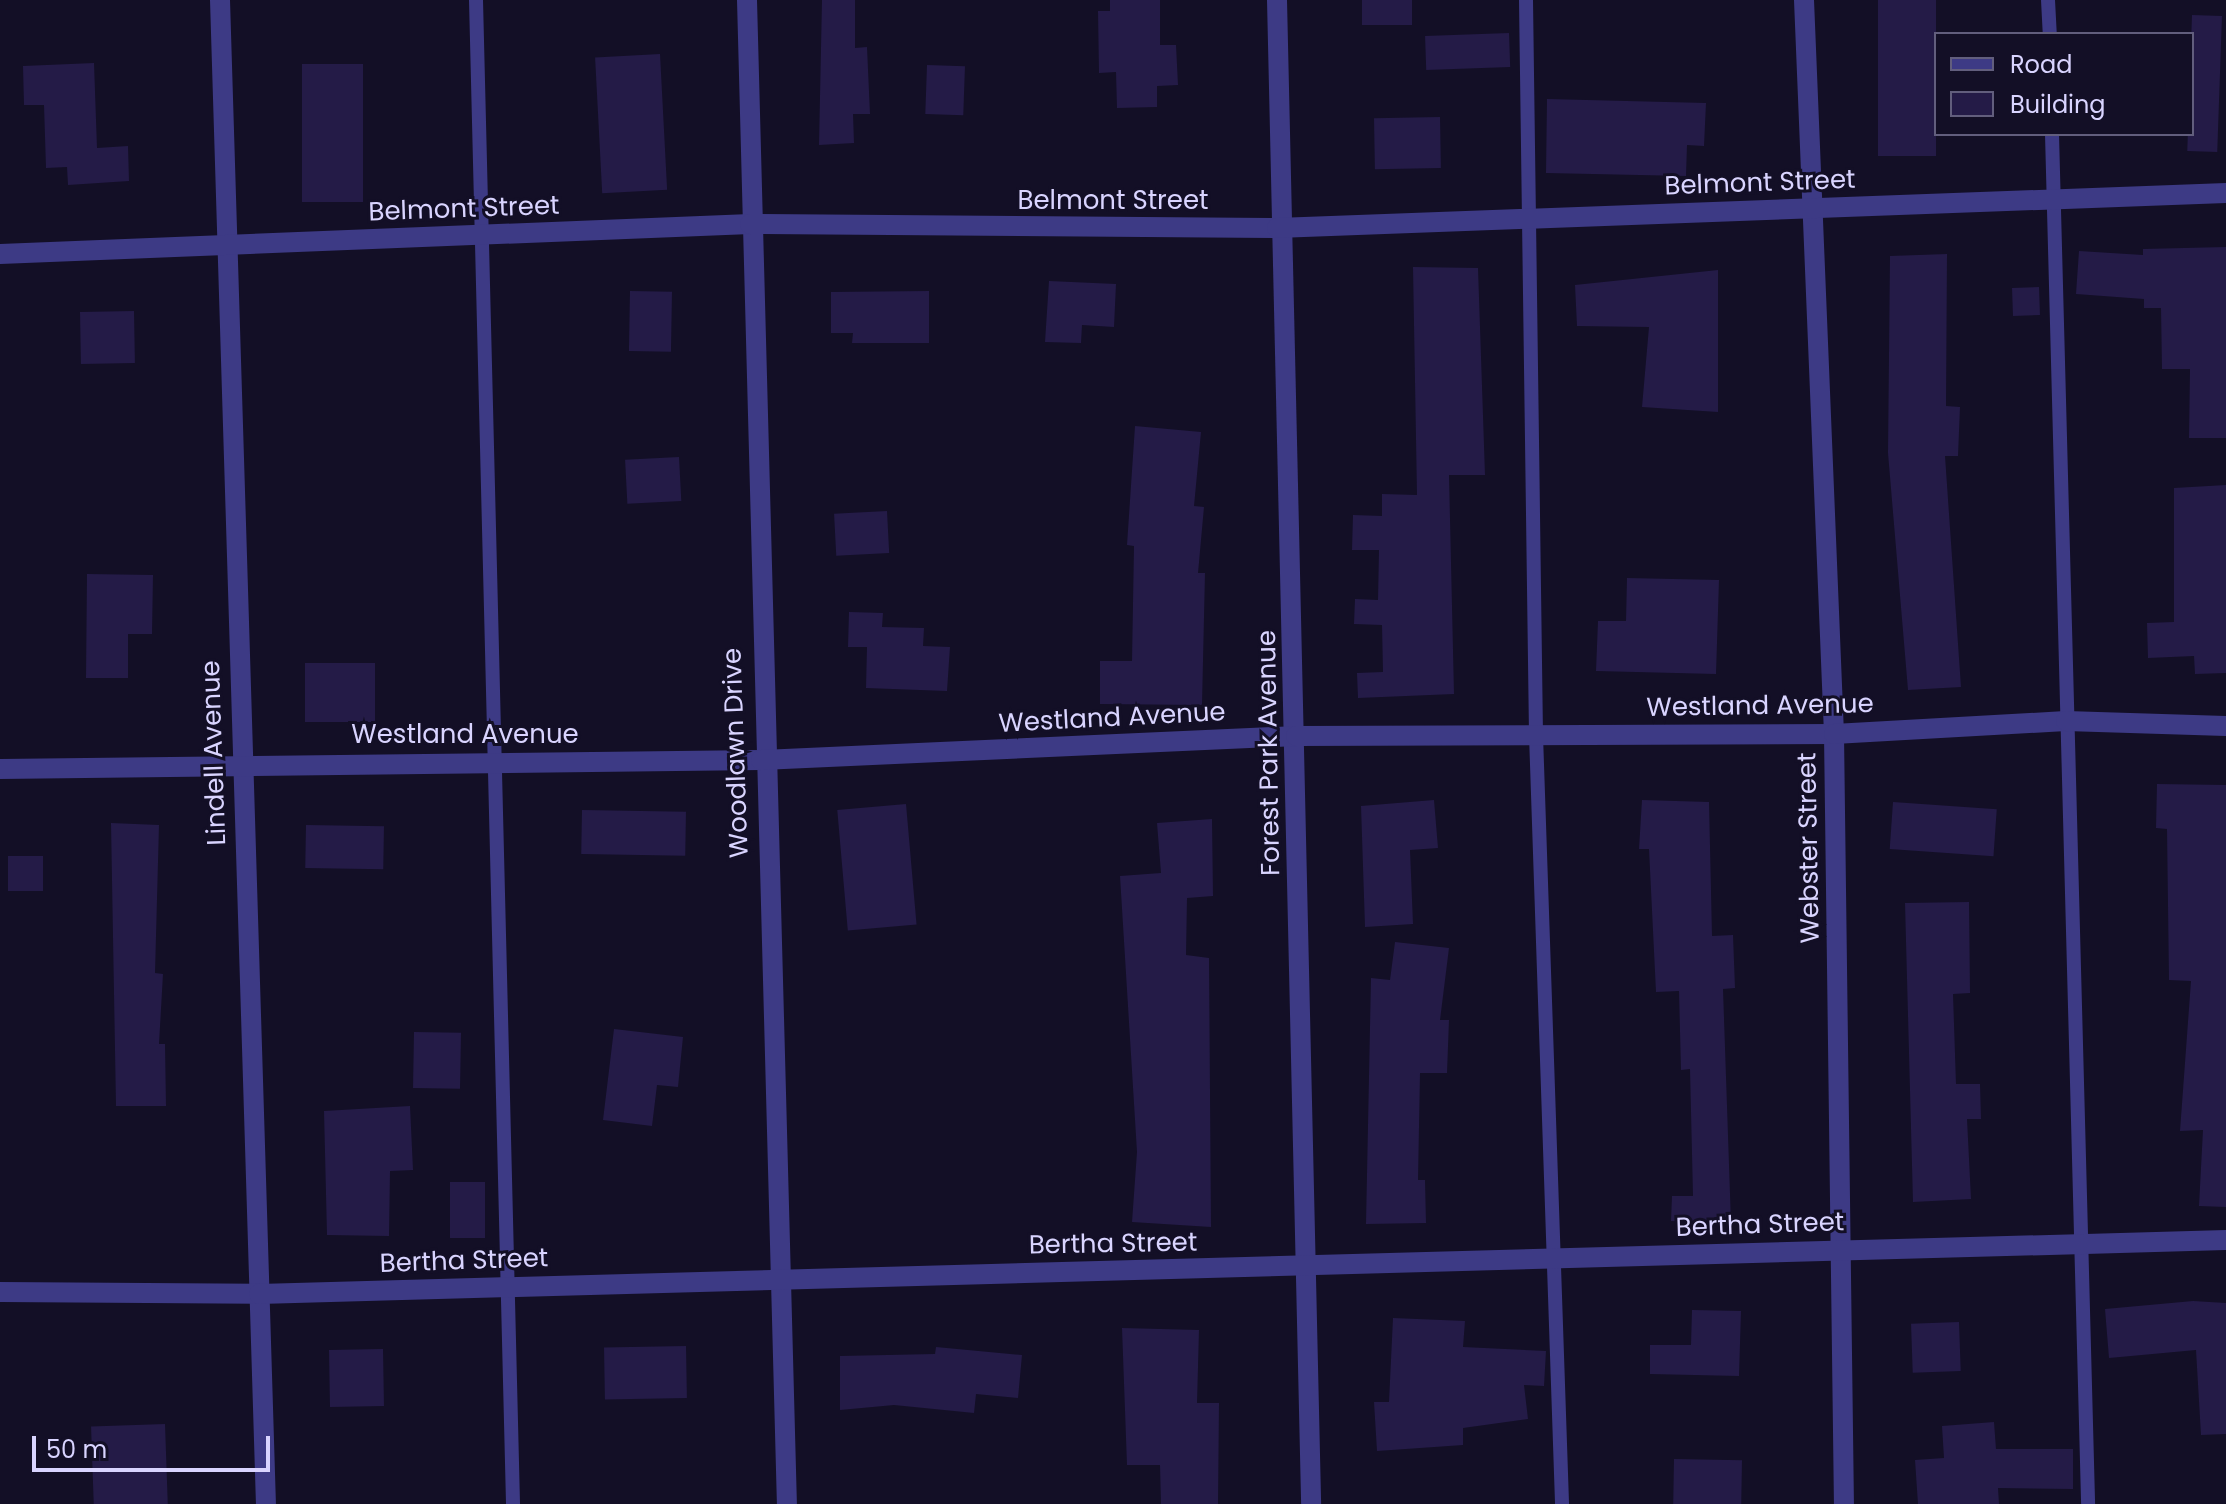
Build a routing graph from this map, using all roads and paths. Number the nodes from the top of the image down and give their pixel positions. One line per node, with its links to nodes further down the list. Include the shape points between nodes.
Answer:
1 (220, 0): 17 (street, Lindell Avenue)
2 (476, 0): 16 (lane)
3 (747, 0): 14 (street, Woodlawn Drive)
4 (1277, 0): 15 (street, Forest Park Avenue)
5 (1526, 0): 13 (lane)
6 (1804, 0): 12 (street, Webster Street)
7 (2048, 0): 8 (lane)
8 (2050, 32)
9 (2052, 136): 11 (lane)
10 (2226, 193): 11 (street, Belmont Street)
11 (2054, 199): 12 (street, Belmont Street); 19 (lane)
12 (1811, 206): 13 (street, Belmont Street); 21 (street, Webster Street)
13 (1530, 218): 15 (street, Belmont Street); 22 (lane)
14 (750, 224): 15 (street, Belmont Street); 16 (street, Belmont Street); 25 (street, Woodlawn Drive)
15 (1277, 228): 23 (street, Forest Park Avenue)
16 (483, 234): 17 (street, Belmont Street); 24 (lane)
17 (229, 243): 18 (street, Belmont Street); 26 (street, Lindell Avenue)
18 (0, 254)
19 (2066, 721): 20 (street, Westland Avenue); 21 (street, Westland Avenue); 29 (lane)
20 (2226, 726)
21 (1834, 734): 22 (street, Westland Avenue); 30 (street, Webster Street)
22 (1536, 735): 23 (street, Westland Avenue); 31 (lane)
23 (1296, 736): 25 (street, Westland Avenue); 32 (street, Forest Park Avenue)
24 (495, 760): 25 (street, Westland Avenue); 26 (street, Westland Avenue); 34 (lane)
25 (761, 760): 33 (street, Woodlawn Drive)
26 (240, 761): 27 (street, Westland Avenue); 36 (street, Lindell Avenue)
27 (0, 769)
28 (2226, 1240): 29 (street, Bertha Street)
29 (2082, 1243): 30 (street, Bertha Street); 43 (lane)
30 (1842, 1249): 31 (street, Bertha Street); 42 (street, Webster Street)
31 (1557, 1258): 32 (street, Bertha Street); 41 (lane)
32 (1304, 1266): 33 (street, Bertha Street); 40 (street, Forest Park Avenue)
33 (781, 1277): 34 (street, Bertha Street); 39 (street, Woodlawn Drive)
34 (506, 1286): 36 (street, Bertha Street); 38 (lane)
35 (0, 1292): 36 (street, Bertha Street)
36 (259, 1294): 37 (street, Lindell Avenue)
37 (266, 1504)
38 (513, 1504)
39 (787, 1504)
40 (1311, 1504)
41 (1562, 1504)
42 (1844, 1504)
43 (2088, 1504)

